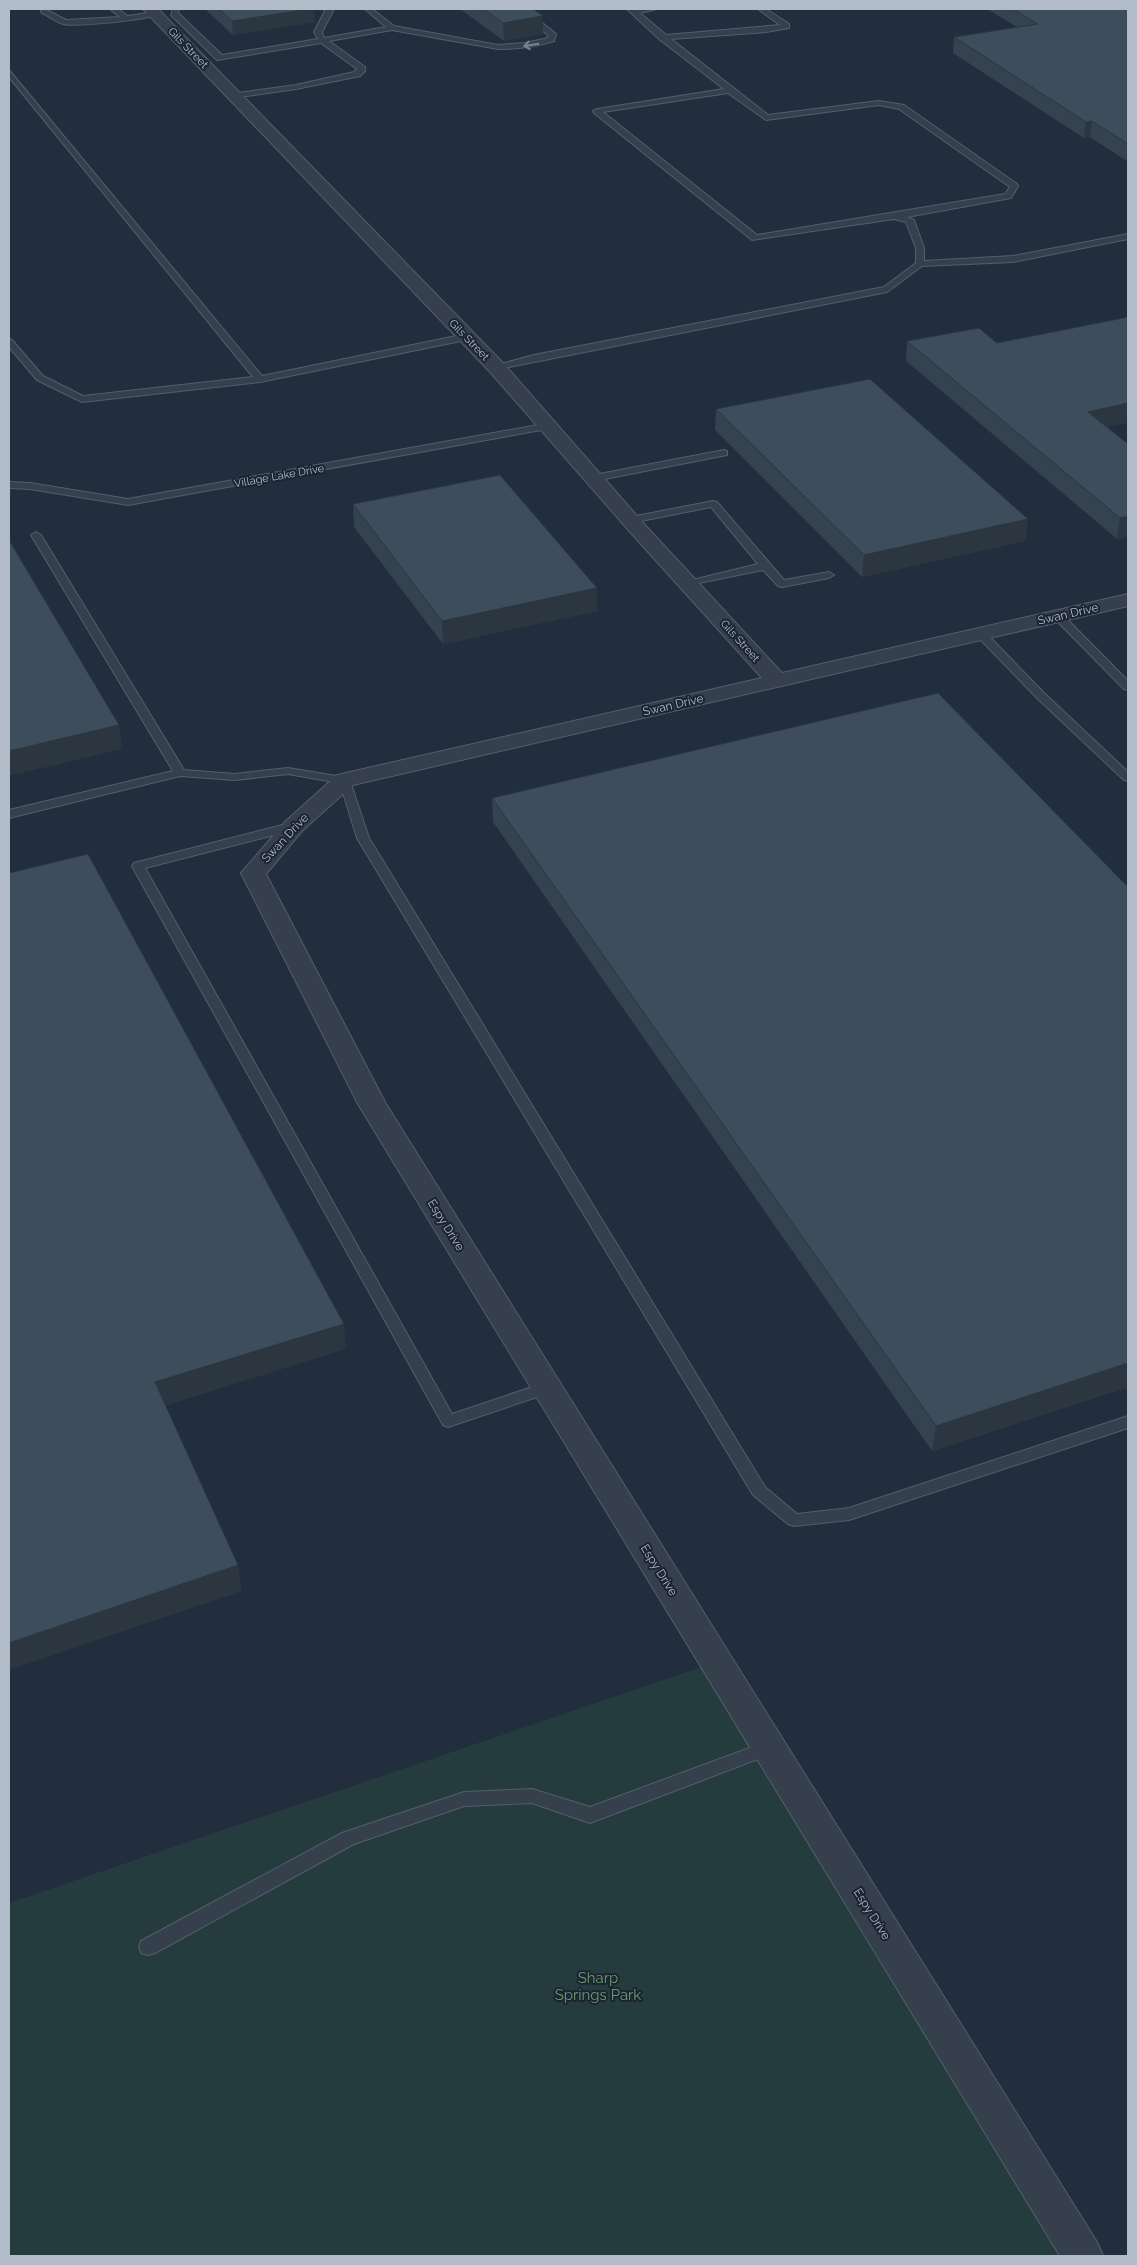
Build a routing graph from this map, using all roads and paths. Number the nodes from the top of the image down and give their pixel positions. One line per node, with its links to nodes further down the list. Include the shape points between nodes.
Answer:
1 (58, 9): 9 (lane)
2 (113, 9): 12 (lane)
3 (176, 9): 16 (lane, via 174,14)
4 (327, 9): 15 (lane, via 318,32)
5 (368, 9): 13 (lane)
6 (521, 9): 13 (lane, one-way to 13, via 552,34 551,39 542,43 498,47)
7 (654, 9): 10 (lane)
8 (762, 9): 14 (lane, via 786,26)
9 (43, 10): 12 (lane, via 64,22)
10 (632, 10): 14 (lane)
11 (152, 11): 12 (lane); 17 (street, Gils Street)
12 (127, 18)
13 (392, 28): 15 (lane)
14 (662, 36): 19 (lane)
15 (322, 40): 16 (lane); 20 (lane, via 362,69 358,74)
16 (220, 58): 17 (lane)
17 (200, 60): 20 (street, Gils Street)
18 (9, 72): 27 (lane)
19 (730, 90): 21 (lane, via 766,118 879,103 901,107 1014,186 1008,196); 21 (lane, via 597,111 755,238)
20 (233, 96): 24 (street, Gils Street)
21 (894, 216): 23 (lane, via 910,220 920,248)
22 (1128, 237): 23 (lane, via 1013,259)
23 (920, 264): 26 (lane, via 887,288)
24 (466, 336): 26 (street, Gils Street); 27 (lane)
25 (9, 342): 27 (lane, via 40,378 82,399)
26 (497, 368): 28 (street, Gils Street)
27 (260, 379)
28 (549, 426): 30 (street, Gils Street); 31 (lane, Village Lake Drive, via 128,502)
29 (724, 453): 30 (lane)
30 (594, 478): 32 (street, Gils Street)
31 (9, 485)
32 (631, 520): 34 (lane, via 713,504); 36 (street, Gils Street)
33 (36, 535): 42 (lane)
34 (765, 566): 35 (lane, via 782,584); 36 (lane)
35 (829, 575)
36 (688, 584): 40 (street, Gils Street)
37 (1128, 600): 38 (street, Swan Drive)
38 (1058, 616): 39 (street, Swan Drive); 41 (lane)
39 (980, 633): 40 (street, Swan Drive); 43 (lane)
40 (777, 681): 44 (street, Swan Drive)
41 (1128, 687)
42 (180, 773): 44 (lane, via 235,777 288,771); 45 (lane)
43 (1128, 778)
44 (345, 780): 46 (street, Swan Drive); 49 (lane, via 363,838 426,943 759,1491 794,1520 849,1514)
45 (9, 814)
46 (294, 826): 47 (street, Swan Drive); 48 (lane, via 138,866 448,1422)
47 (253, 873): 48 (street, Espy Drive, via 372,1104)
48 (547, 1388): 50 (street, Espy Drive)
49 (1128, 1422)
50 (768, 1748): 51 (lane, via 590,1815 532,1796 464,1799 348,1838); 52 (street, Espy Drive)
51 (148, 1947)
52 (1083, 2256)

